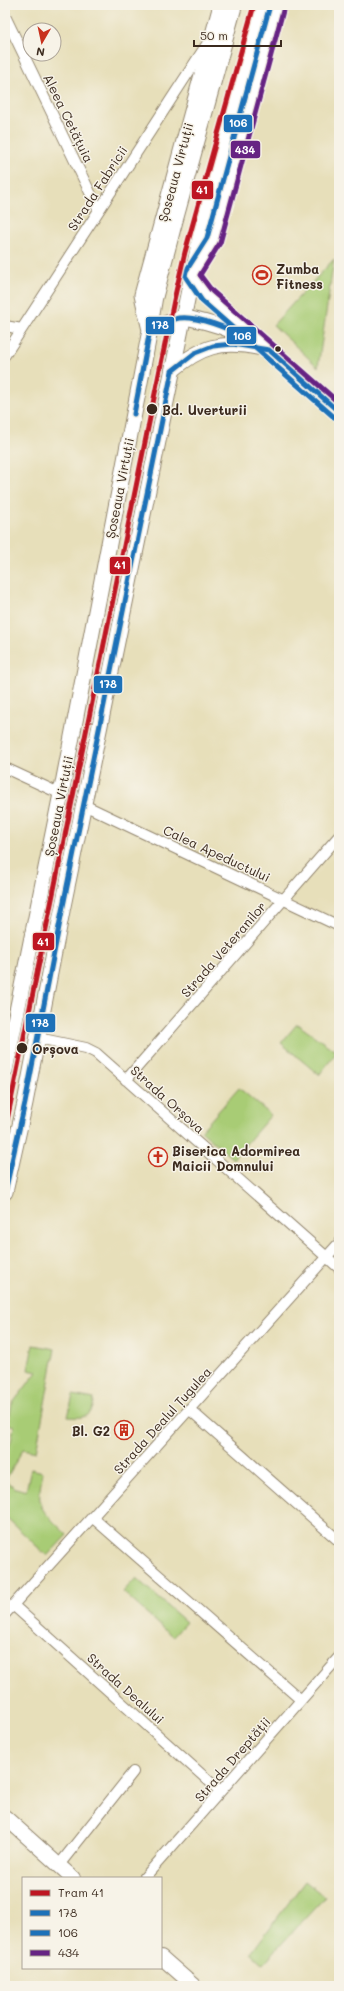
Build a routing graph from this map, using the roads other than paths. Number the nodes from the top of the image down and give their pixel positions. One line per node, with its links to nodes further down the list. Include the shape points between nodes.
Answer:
1 (221, 5): 6 (main road, Șoseaua Virtuții)
2 (236, 5): 12 (main road, via 173,230)
3 (264, 5): 8 (main road, via 200,237)
4 (277, 5): 8 (main road, Șoseaua Virtuții, via 213,240)
5 (5, 16): 7 (street, Aleea Cetățuia)
6 (212, 36): 7 (street, Strada Fabricii); 12 (main road, Șoseaua Virtuții, via 142,295)
7 (98, 209): 11 (street, Strada Fabricii)
8 (192, 275): 9 (main road, Șoseaua Virtuții); 13 (main road, via 207,296)
9 (183, 318): 12 (main road); 13 (main road, via 230,330); 15 (main road, Șoseaua Virtuții)
10 (5, 326): 11 (street)
11 (22, 329): 14 (street, Strada Fabricii)
12 (150, 330): 18 (main road, Șoseaua Virtuții)
13 (269, 350): 15 (main road, via 233,344 213,346 195,353); 16 (main road)
14 (5, 355)
15 (172, 371): 19 (main road, Șoseaua Virtuții)
16 (339, 412)
17 (5, 768): 18 (street)
18 (61, 794): 24 (main road, Șoseaua Virtuții)
19 (84, 805): 21 (street, Calea Apeductului); 23 (main road, Șoseaua Virtuții)
20 (339, 836): 21 (street, Strada Veteranilor)
21 (284, 899): 22 (street, Calea Apeductului); 25 (street, Strada Veteranilor)
22 (339, 926)
23 (38, 1038): 25 (street, Strada Orșova, via 92,1050); 26 (main road, Șoseaua Virtuții)
24 (5, 1070)
25 (126, 1080): 28 (street, Strada Orșova)
26 (5, 1192)
27 (339, 1243): 28 (street, Strada Dealul Țugulea)
28 (326, 1257): 29 (street, Strada Orșova); 30 (street, Strada Dealul Țugulea)
29 (339, 1268)
30 (189, 1409): 31 (street, Strada Dealul Țugulea); 32 (street)
31 (92, 1517): 33 (street, Strada Dealul Țugulea); 36 (street)
32 (339, 1540)
33 (13, 1605): 34 (street, Strada Dealul Țugulea); 38 (street, Strada Dealului)
34 (5, 1614)
35 (339, 1657): 36 (street, Strada Dreptății)
36 (301, 1700): 38 (street, Strada Dreptății)
37 (133, 1772): 40 (street)
38 (220, 1791): 42 (street, Strada Dreptății)
39 (5, 1817): 40 (main road)
40 (59, 1865): 41 (main road)
41 (72, 1877)
42 (145, 1877)
43 (162, 1958): 44 (main road)
44 (194, 1986)

